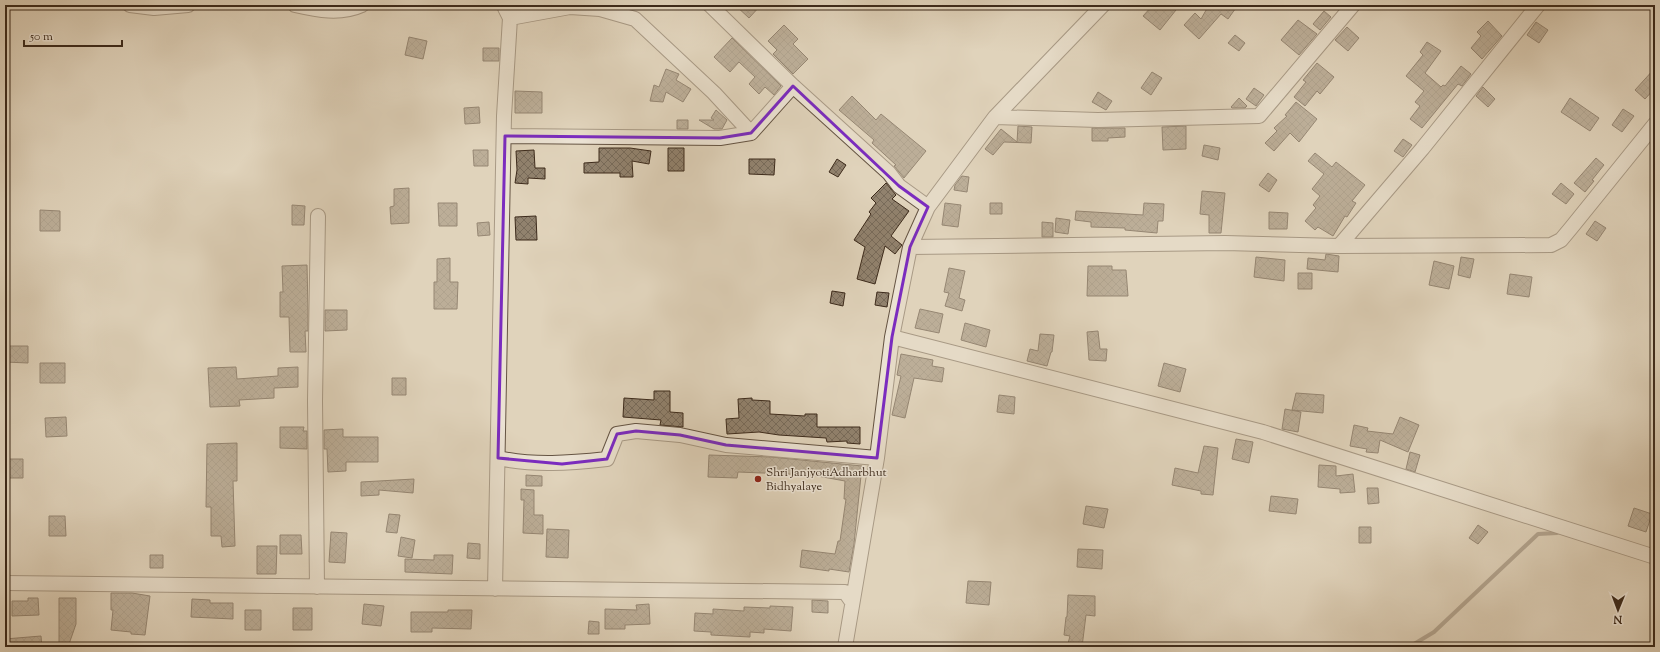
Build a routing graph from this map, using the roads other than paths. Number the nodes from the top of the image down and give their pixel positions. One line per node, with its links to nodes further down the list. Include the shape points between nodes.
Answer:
1 (130, 5): 2 (street, via 154,8)
2 (188, 5)
3 (295, 5): 4 (street, via 323,11 353,9)
4 (362, 5)
5 (710, 5): 10 (street)
6 (1104, 5): 11 (street)
7 (1353, 5): 11 (street, via 1260,116 1098,120)
8 (1538, 5): 17 (street, via 1422,149)
9 (504, 9): 13 (street, via 600,9 635,19 714,93); 14 (street)
10 (793, 86): 13 (street); 15 (street, via 889,173 899,186)
11 (995, 117): 15 (street)
12 (1655, 124): 17 (street, via 1571,228 1560,240 1551,245)
13 (751, 133): 14 (street, via 720,138)
14 (505, 136): 20 (street)
15 (928, 207): 18 (street)
16 (318, 216): 24 (street, via 315,401)
17 (1339, 246): 18 (street, via 1218,243)
18 (910, 247): 19 (street)
19 (892, 337): 21 (street); 22 (street, via 1262,432)
20 (498, 458): 21 (street, via 516,462 562,464 607,458 617,434 636,431 680,435 726,445); 25 (street)
21 (877, 458): 26 (street)
22 (1655, 557)
23 (5, 584): 24 (street)
24 (317, 587): 25 (street)
25 (495, 589): 26 (street, via 845,592)
26 (852, 602): 27 (street)
27 (845, 647)

